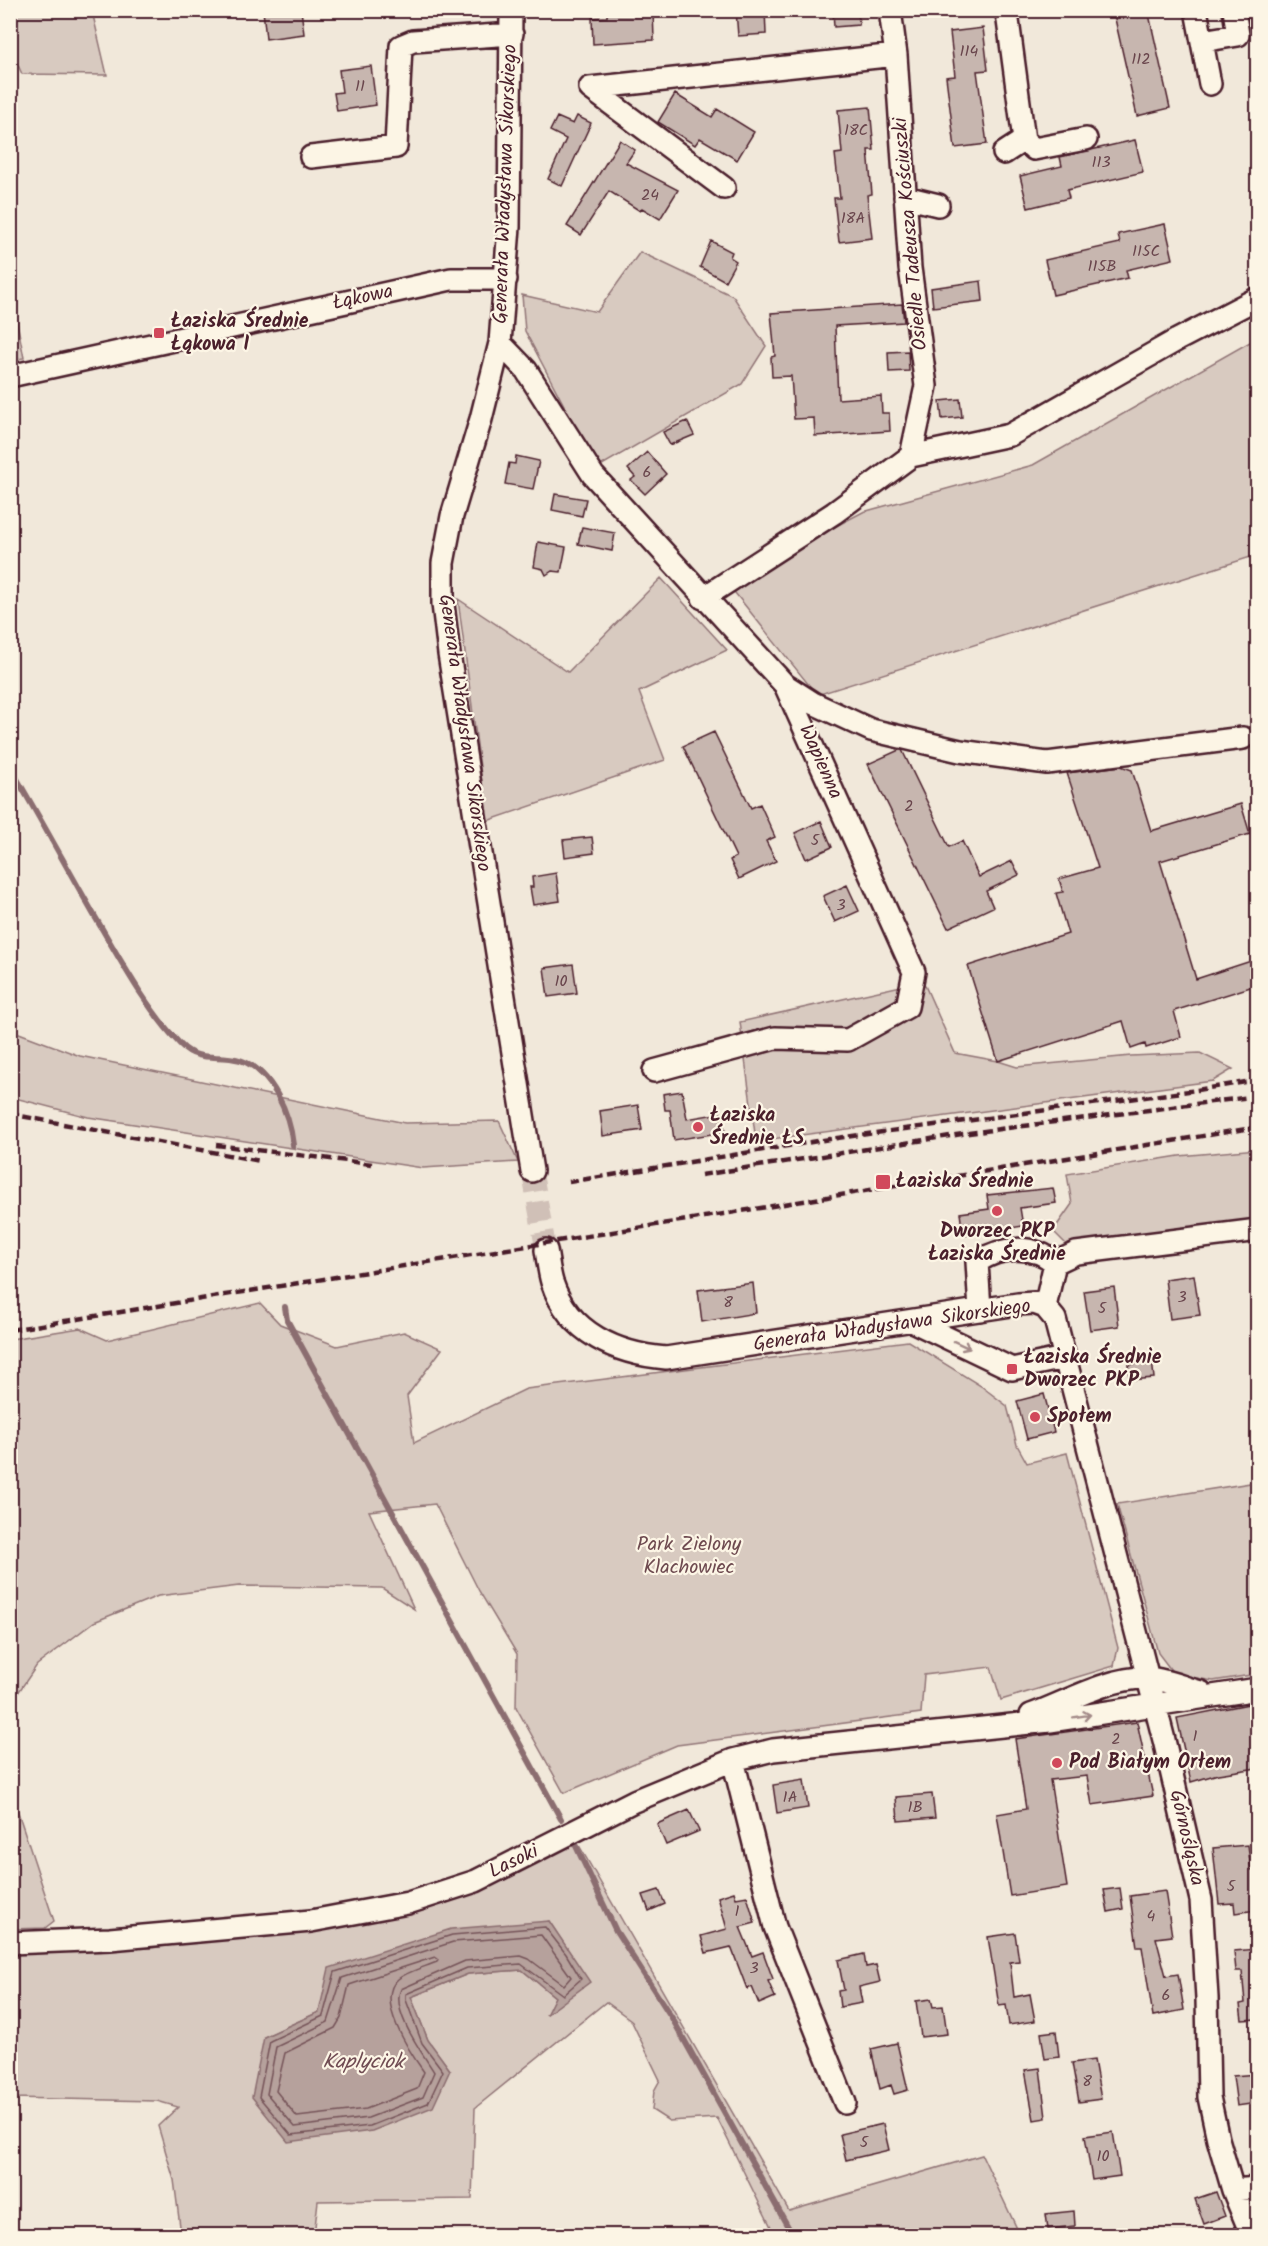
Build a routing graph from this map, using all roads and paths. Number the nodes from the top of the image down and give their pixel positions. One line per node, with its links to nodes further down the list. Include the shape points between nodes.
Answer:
1 (511, 10): 6 (street, Generała Władysława Sikorskiego)
2 (1005, 10): 11 (street)
3 (1196, 10): 7 (street)
4 (1234, 10): 7 (street, via 1238,35)
5 (893, 11): 8 (street, Osiedle Tadeusza Kościuszki)
6 (512, 34): 13 (street, via 413,41 401,46 396,147); 17 (street, Generała Władysława Sikorskiego)
7 (1202, 41): 9 (street)
8 (896, 55): 14 (street, via 590,88); 15 (street, Osiedle Tadeusza Kościuszki)
9 (1209, 84)
10 (1086, 139): 11 (street, via 1034,149)
11 (1024, 140): 12 (street)
12 (1004, 153)
13 (311, 157)
14 (724, 188)
15 (905, 197): 16 (street); 21 (street, Osiedle Tadeusza Kościuszki, via 926,386)
16 (938, 204)
17 (506, 279): 19 (street, Generała Władysława Sikorskiego); 20 (street, Łąkowa, via 451,279)
18 (1257, 298): 21 (street, via 1010,435)
19 (500, 343): 22 (street, Wapienna, via 526,370 593,475); 26 (street, Generała Władysława Sikorskiego, via 452,516 443,563 443,604)
20 (10, 376)
21 (911, 456): 22 (street, via 834,513)
22 (703, 598): 23 (street, Wapienna)
23 (785, 685): 24 (street, via 871,730 960,751 1047,763); 25 (street, Wapienna, via 914,972 907,1007 848,1040 775,1038)
24 (1243, 738)
25 (654, 1071)
26 (532, 1171)
27 (1257, 1230): 29 (street, via 1076,1253)
28 (546, 1250): 32 (street, Generała Władysława Sikorskiego, via 553,1284 571,1316 608,1346 638,1356 666,1358)
29 (1055, 1263): 30 (street, Generała Władysława Sikorskiego); 31 (street, via 1042,1252 1023,1249 988,1255 977,1262)
30 (1045, 1307): 31 (street, Generała Władysława Sikorskiego, via 1034,1303); 33 (street, Górnośląska, via 1055,1319)
31 (980, 1310): 32 (street, Generała Władysława Sikorskiego)
32 (912, 1322): 33 (street, one-way to 33, via 1012,1369)
33 (1064, 1358): 34 (street, Górnośląska)
34 (1147, 1678): 36 (street); 37 (street, Górnośląska); 38 (street, via 1112,1684)
35 (1257, 1689): 36 (street)
36 (1210, 1695): 37 (street)
37 (1154, 1703): 38 (street, one-way to 37); 43 (street, Górnośląska, via 1201,1900 1208,1998 1209,2097)
38 (1003, 1726): 39 (street, Lasoki, via 814,1745)
39 (733, 1760): 40 (street, Lasoki, via 634,1802 476,1881 408,1902 311,1922 111,1939); 41 (street, via 775,1927)
40 (10, 1943)
41 (845, 2103)
42 (1257, 2188): 43 (street)
43 (1233, 2190): 44 (street, Górnośląska)
44 (1252, 2235)

